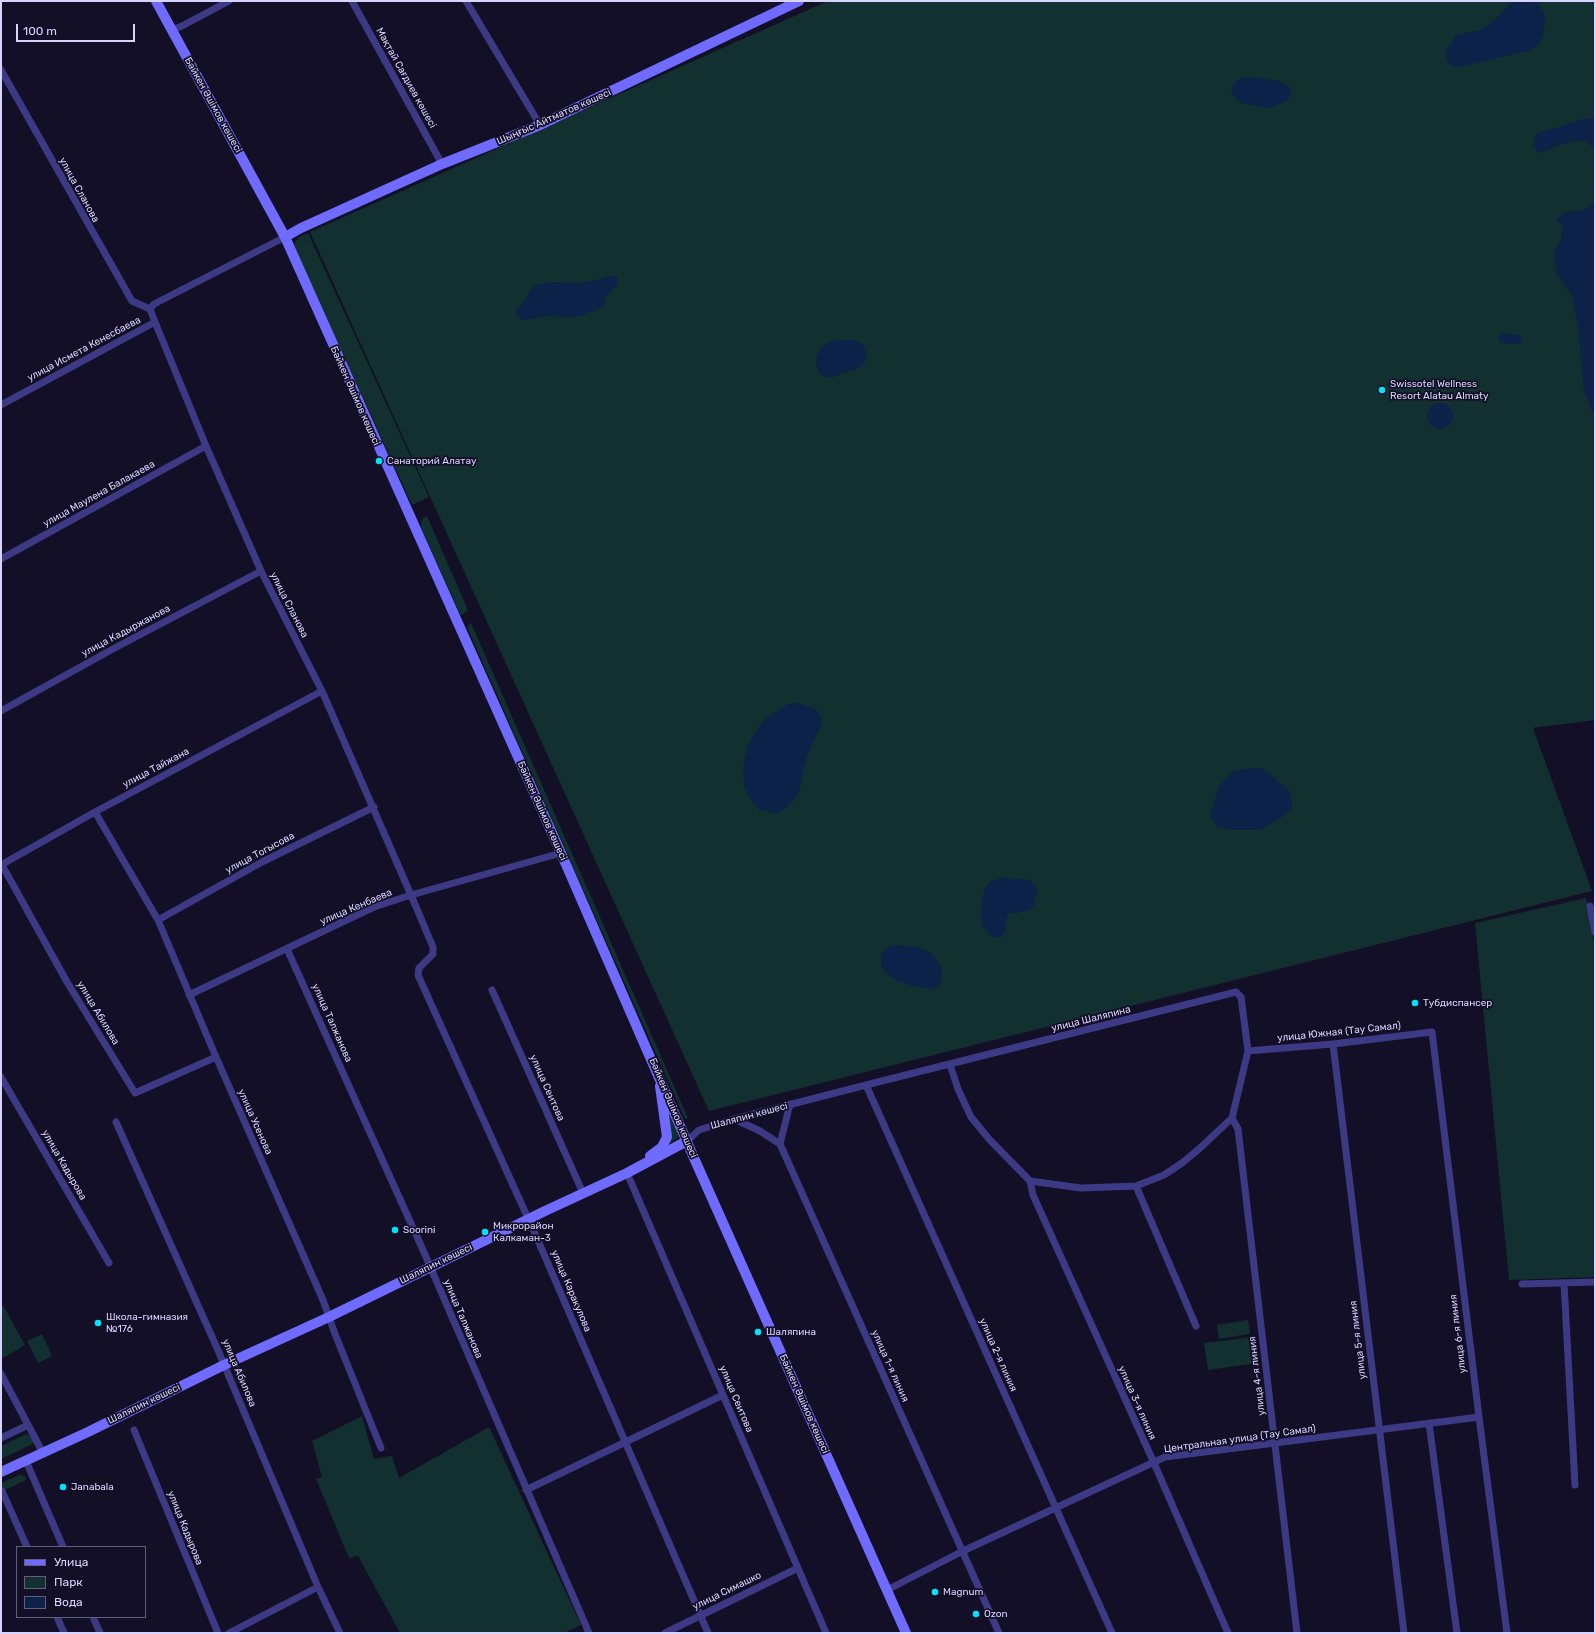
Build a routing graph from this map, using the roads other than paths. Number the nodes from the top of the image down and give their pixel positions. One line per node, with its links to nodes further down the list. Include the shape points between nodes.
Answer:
1 (156, 1): 6 (main road, Бәйкен Әшімов көшесі)
2 (229, 1): 6 (street)
3 (352, 1): 9 (street, Мақтай Сағдиев көшесі)
4 (466, 1): 8 (street)
5 (799, 1): 8 (main road, Шыңғыс Айтматов көшесі)
6 (172, 30): 10 (main road, Бәйкен Әшімов көшесі)
7 (1, 70): 11 (street, улица Сланова, via 132,301)
8 (540, 125): 9 (main road, Шыңғыс Айтматов көшесі)
9 (442, 164): 10 (main road, Шыңғыс Айтматов көшесі)
10 (285, 237): 11 (street, улица Исмета Кенесбаева, via 154,304); 21 (main road, Бәйкен Әшімов көшесі)
11 (150, 309): 12 (street, улица Исмета Кенесбаева)
12 (155, 322): 13 (street, улица Исмета Кенесбаева); 14 (street, улица Сланова)
13 (1, 405)
14 (206, 446): 15 (street, улица Маулена Балакаева); 16 (street, улица Сланова)
15 (1, 559)
16 (261, 571): 17 (street, улица Сланова); 18 (street, улица Кадыржанова)
17 (322, 691): 19 (street, улица Сланова); 20 (street, улица Тайжана)
18 (1, 711)
19 (374, 807): 23 (street, улица Сланова); 25 (street, улица Тогысова, via 262,862)
20 (95, 812): 22 (street, улица Тайжана); 25 (street, улица Усенова)
21 (561, 853): 23 (street, улица Кенбаева); 35 (main road, Бәйкен Әшімов көшесі)
22 (1, 865): 33 (street, улица Абилова, via 134,1093)
23 (412, 895): 27 (street, улица Кенбаева, via 374,908); 48 (street, улица Каракулова, via 433,947 433,954 420,968 418,975)
24 (1590, 906): 26 (street)
25 (158, 920): 29 (street, улица Усенова)
26 (1595, 932)
27 (288, 948): 29 (street, улица Кенбаева); 50 (street, улица Талжанова)
28 (492, 990): 47 (street, улица Сеитова)
29 (189, 995): 33 (street, улица Усенова)
30 (1432, 1032): 31 (street, улица Южная (Тау Самал)); 59 (street, улица 6-я линия)
31 (1333, 1044): 32 (street, улица Южная (Тау Самал)); 63 (street, улица 5-я линия)
32 (1248, 1051): 34 (street, улица Шаляпина, via 1241,997 1236,992); 39 (street)
33 (216, 1057): 54 (street, улица Усенова)
34 (950, 1064): 37 (street, Шаляпин көшесі); 45 (street, via 958,1089 972,1117 989,1139)
35 (657, 1070): 42 (main road, Бәйкен Әшімов көшесі); 44 (main road, via 667,1137 662,1147)
36 (1, 1077): 49 (street, улица Кадырова)
37 (866, 1085): 38 (street, Шаляпин көшесі); 75 (street, улица 2-я линия)
38 (790, 1104): 40 (street, Шаляпин көшесі); 43 (street)
39 (1232, 1118): 46 (street, via 1182,1163); 66 (street, улица 4-я линия, via 1238,1129)
40 (734, 1119): 42 (street, Шаляпин көшесі, via 699,1130); 43 (street)
41 (116, 1122): 56 (street, улица Абилова)
42 (687, 1141): 44 (main road, Шаляпин көшесі); 81 (main road, Бәйкен Әшімов көшесі)
43 (780, 1144): 78 (street, улица 1-я линия)
44 (627, 1173): 47 (main road, Шаляпин көшесі); 58 (street, улица Сеитова)
45 (1030, 1181): 46 (street, via 1081,1188); 70 (street, улица 3-я линия, via 1032,1195)
46 (1136, 1186): 55 (street)
47 (583, 1193): 48 (main road, Шаляпин көшесі)
48 (528, 1219): 50 (main road, Шаляпин көшесі); 65 (street, улица Каракулова)
49 (109, 1264)
50 (430, 1267): 54 (main road, Шаляпин көшесі); 73 (street, улица Талжанова)
51 (1595, 1282): 52 (street)
52 (1564, 1283): 53 (street); 72 (street)
53 (1522, 1284)
54 (329, 1317): 56 (main road, Шаляпин көшесі); 67 (street, улица Усенова)
55 (1196, 1326)
56 (224, 1365): 68 (main road, Шаляпин көшесі); 80 (street, улица Абилова)
57 (1, 1374): 61 (street)
58 (723, 1395): 65 (street); 79 (street, улица Сеитова)
59 (1479, 1417): 60 (street, Центральная улица (Тау Самал)); 101 (street, улица 6-я линия)
60 (1429, 1424): 63 (street, Центральная улица (Тау Самал)); 100 (street)
61 (28, 1425): 64 (street); 68 (street)
62 (134, 1430): 87 (street, улица Кадырова)
63 (1379, 1430): 66 (street, Центральная улица (Тау Самал)); 99 (street, улица 5-я линия)
64 (1, 1438)
65 (625, 1443): 73 (street); 82 (street, улица Каракулова)
66 (1275, 1443): 70 (street, Центральная улица (Тау Самал), via 1165,1457); 98 (street, улица 4-я линия)
67 (381, 1448)
68 (43, 1453): 69 (main road, Шаляпин көшесі)
69 (26, 1461): 71 (main road, Шаляпин көшесі); 77 (street)
70 (1154, 1463): 75 (street, Центральная улица (Тау Самал)); 97 (street, улица 3-я линия)
71 (1, 1472)
72 (1575, 1485)
73 (526, 1490): 90 (street, улица Талжанова)
74 (2, 1491): 76 (street)
75 (1056, 1508): 78 (street, Центральная улица (Тау Самал)); 96 (street, улица 2-я линия)
76 (27, 1546)
77 (63, 1546)
78 (963, 1552): 81 (street, Центральная улица (Тау Самал)); 95 (street, улица 1-я линия)
79 (798, 1568): 82 (street, улица Симашко); 93 (street, улица Сеитова)
80 (318, 1587): 88 (street); 89 (street, улица Абилова)
81 (887, 1590): 94 (main road, Бәйкен Әшімов көшесі)
82 (700, 1615): 91 (street, улица Симашко); 92 (street, улица Каракулова)
83 (57, 1618): 85 (street)
84 (93, 1618): 86 (street)
85 (64, 1633)
86 (100, 1633)
87 (218, 1633)
88 (229, 1633)
89 (340, 1633)
90 (589, 1633)
91 (665, 1633)
92 (708, 1633)
93 (826, 1633)
94 (906, 1633)
95 (999, 1633)
96 (1112, 1633)
97 (1228, 1633)
98 (1298, 1633)
99 (1404, 1633)
100 (1457, 1633)
101 (1507, 1633)

